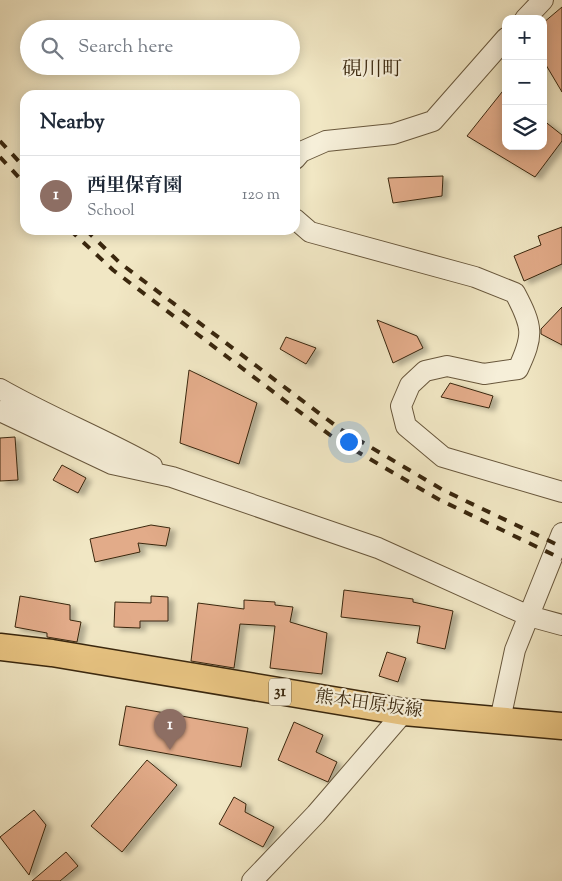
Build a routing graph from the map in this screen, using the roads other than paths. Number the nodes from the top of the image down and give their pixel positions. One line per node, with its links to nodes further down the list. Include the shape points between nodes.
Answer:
1 (544, 0): 2 (street)
2 (529, 15)
3 (502, 43): 4 (street, via 433,121 393,134 326,141)
4 (300, 153)
5 (300, 223): 9 (street, via 310,232 475,277 515,293 528,317 530,330 529,347 518,369 484,374 447,366 425,371 410,386 401,406 406,426 443,457)
6 (0, 389): 8 (street)
7 (0, 411): 8 (street, via 112,464)
8 (172, 477): 11 (street, via 378,548)
9 (562, 492)
10 (562, 533): 11 (street)
11 (529, 616): 12 (street); 15 (street, via 514,650)
12 (562, 625)
13 (0, 647): 14 (main road, 熊本田原坂線 / 31)
14 (404, 712): 15 (main road, 熊本田原坂線 / 31); 17 (street, via 316,814)
15 (500, 720): 16 (main road, 熊本田原坂線 / 31)
16 (562, 726)
17 (252, 881)

